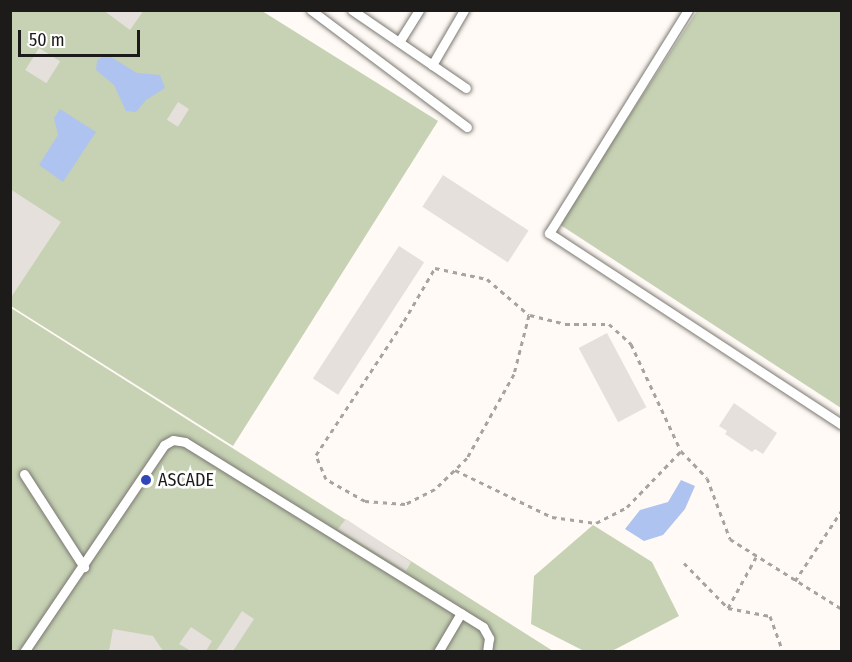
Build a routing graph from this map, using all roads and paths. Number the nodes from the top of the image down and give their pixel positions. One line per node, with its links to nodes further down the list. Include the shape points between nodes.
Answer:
1 (311, 10): 6 (lane)
2 (352, 10): 7 (lane)
3 (419, 10): 8 (lane)
4 (464, 10): 9 (lane)
5 (688, 10): 13 (lane, via 549,233)
6 (321, 13): 11 (lane)
7 (367, 15): 8 (lane)
8 (399, 42): 9 (lane)
9 (432, 65): 10 (lane)
10 (466, 88)
11 (467, 127)
12 (529, 315): 14 (path, via 565,324 609,324 631,344); 15 (path, via 514,374 467,458); 15 (path, via 487,279 435,268 316,455 326,479 365,501 405,504 435,489)
13 (842, 425)
14 (681, 451): 15 (path, via 627,507 596,523 552,517); 18 (path, via 707,478 730,539)
15 (455, 470)
16 (24, 474): 20 (lane)
17 (842, 510): 21 (path)
18 (756, 556): 21 (path); 22 (path)
19 (684, 563): 22 (path)
20 (84, 567): 24 (lane, via 164,445 173,440 185,442); 25 (lane)
21 (795, 581): 23 (path)
22 (728, 608): 28 (path, via 770,616)
23 (842, 609)
24 (461, 613): 26 (lane); 27 (lane, via 483,627 489,638)
25 (24, 651)
26 (438, 651)
27 (487, 651)
28 (783, 651)

